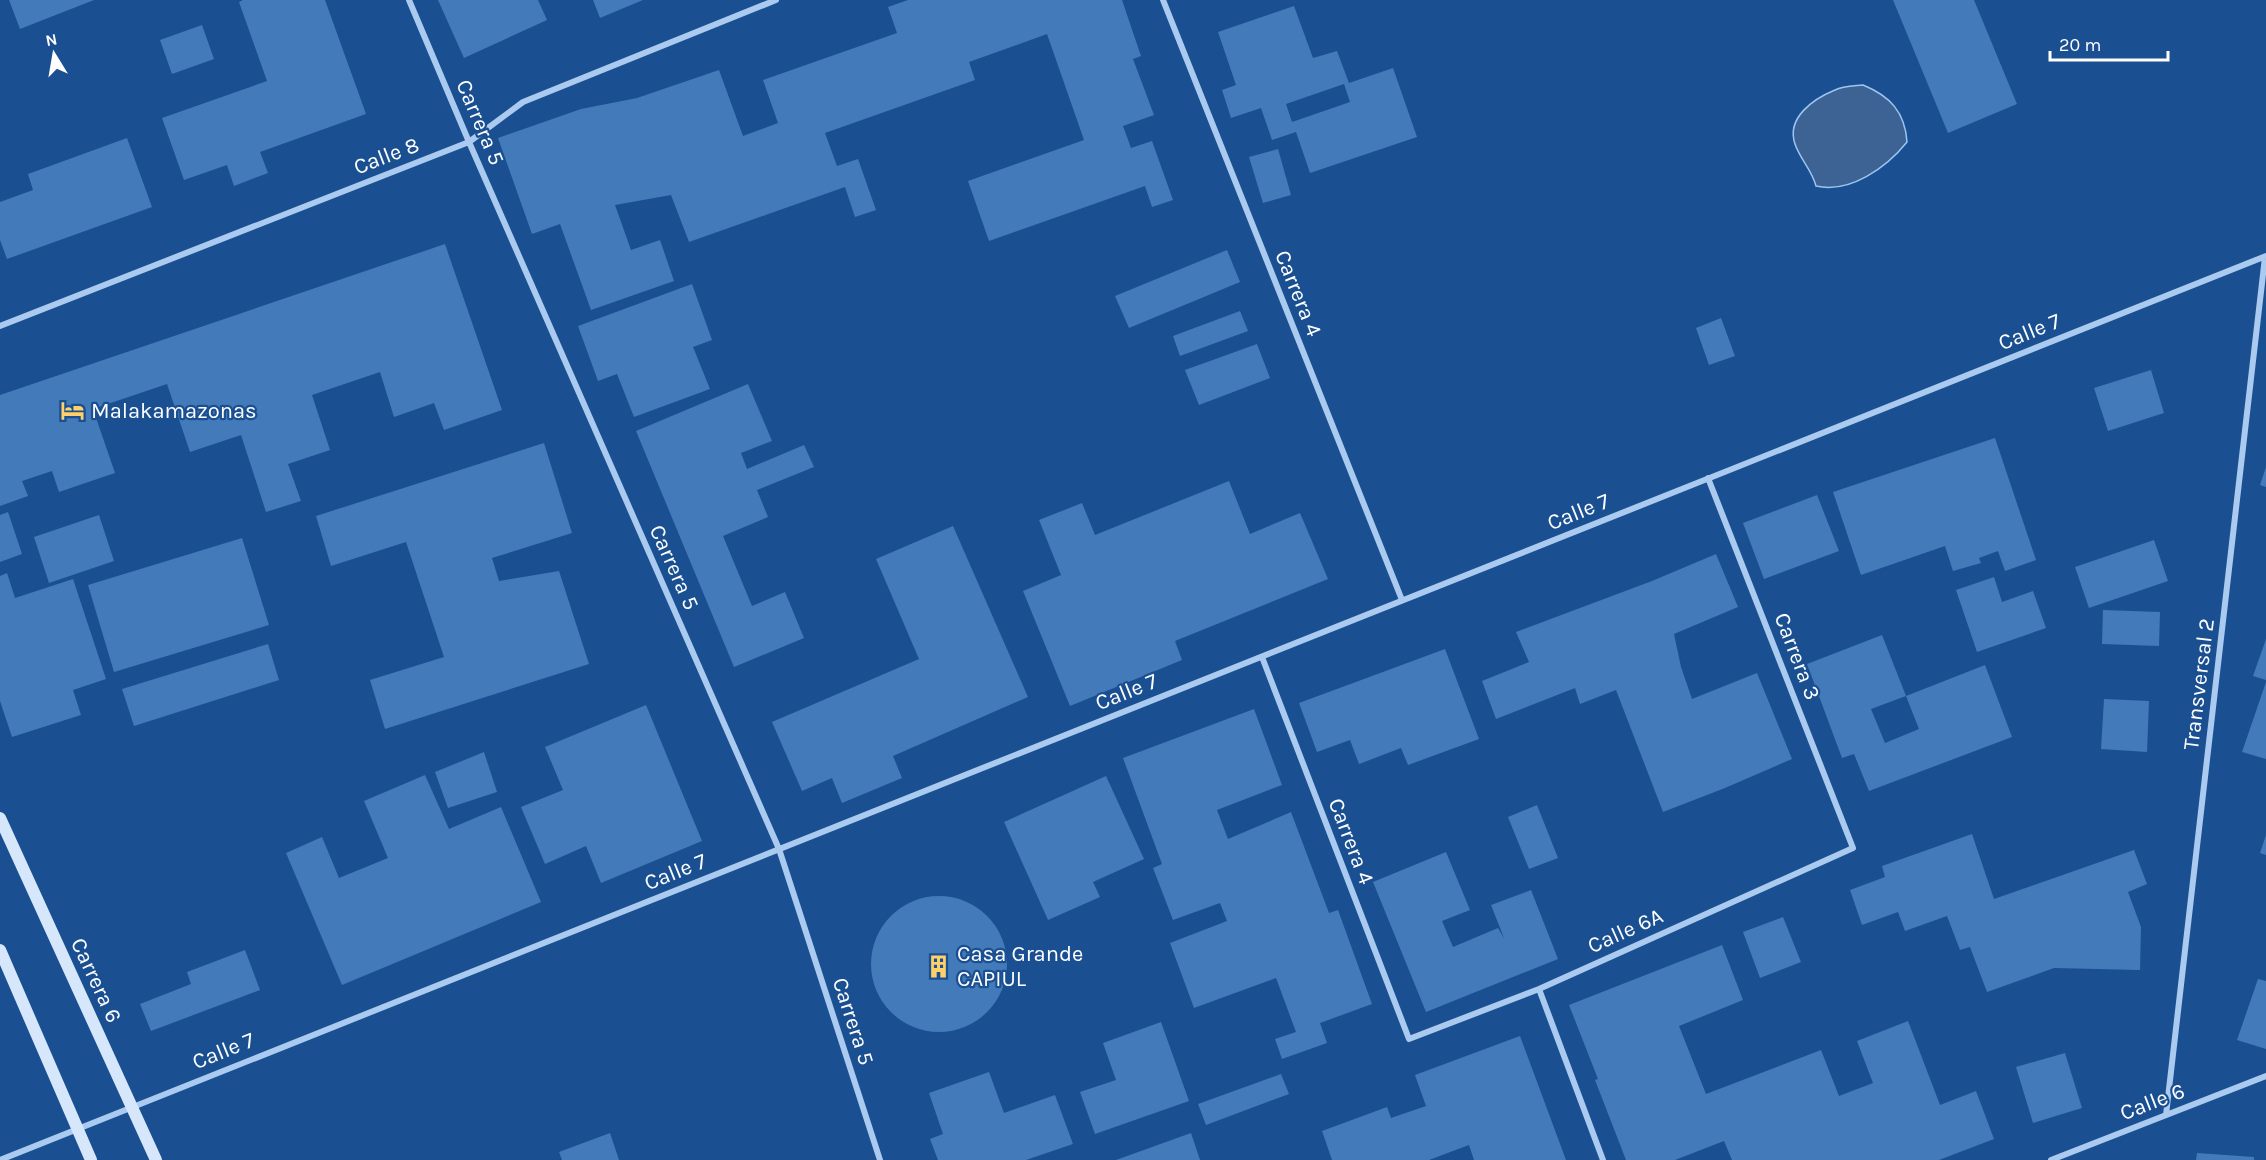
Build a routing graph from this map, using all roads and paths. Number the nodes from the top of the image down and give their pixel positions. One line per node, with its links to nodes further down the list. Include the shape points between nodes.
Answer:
1 (409, 0): 4 (street, Carrera 5)
2 (776, 0): 4 (street, Calle 8, via 523,102)
3 (1163, 0): 8 (street, Carrera 4)
4 (469, 142): 6 (street, Calle 8); 12 (street, Carrera 5)
5 (2265, 257): 7 (street, Calle 7); 18 (street, Transversal 2)
6 (0, 326)
7 (1708, 478): 8 (street, Calle 7); 11 (street, Carrera 3)
8 (1402, 600): 9 (street, Calle 7)
9 (1262, 657): 12 (street, Calle 7); 15 (street, Carrera 4)
10 (0, 818): 17 (main road, Carrera 6)
11 (1853, 848): 14 (street, Calle 6A)
12 (779, 849): 17 (street, Calle 7); 23 (street, Carrera 5)
13 (0, 950): 19 (main road)
14 (1539, 989): 15 (street, Calle 6A); 24 (street)
15 (1409, 1039)
16 (2266, 1076): 18 (street, Calle 6)
17 (131, 1106): 19 (street, Calle 7); 22 (main road, Carrera 6)
18 (2166, 1115): 25 (street, Calle 6)
19 (78, 1129): 20 (street, Calle 7); 21 (main road)
20 (0, 1160)
21 (91, 1160)
22 (156, 1160)
23 (880, 1160)
24 (1603, 1160)
25 (2051, 1160)

